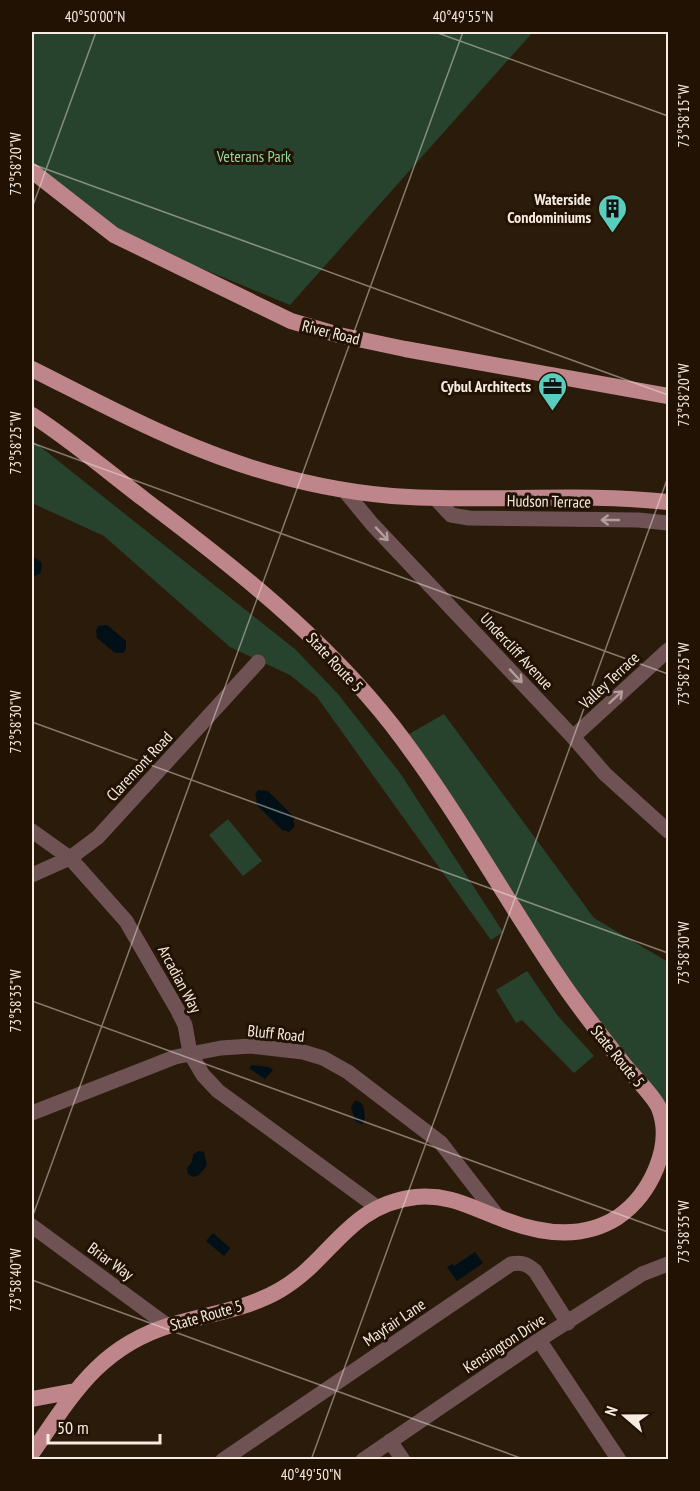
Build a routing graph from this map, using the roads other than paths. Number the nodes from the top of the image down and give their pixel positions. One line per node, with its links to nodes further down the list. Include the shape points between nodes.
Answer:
1 (32, 171): 3 (main road, River Road, via 114,235 291,321 405,349)
2 (32, 369): 5 (main road, via 217,456)
3 (669, 396)
4 (32, 415): 19 (main road, State Route 5, via 271,599 344,670 430,776 557,976 658,1107 662,1144 656,1171 634,1203 617,1217 597,1227 560,1234 540,1232)
5 (344, 490): 6 (main road); 11 (street, Undercliff Avenue, one-way to 11)
6 (436, 499): 7 (main road); 8 (street, Hudson Terrace, one-way to 6, via 469,518 452,515)
7 (669, 502)
8 (669, 523)
9 (669, 650): 11 (street, Valley Terrace, one-way to 9)
10 (258, 662): 14 (street, Claremont Road, via 98,837)
11 (573, 737): 13 (street, Undercliff Avenue, via 613,782)
12 (32, 831): 14 (street, Arcadian Way)
13 (669, 831)
14 (70, 858): 15 (street, Claremont Road); 16 (street, Arcadian Way, via 126,921 142,947 185,1025)
15 (32, 875)
16 (190, 1053): 17 (street, Bluff Road); 18 (street, Arcadian Way, via 218,1091); 19 (street, Bluff Road, via 251,1047 323,1058 348,1072 441,1143)
17 (32, 1113)
18 (378, 1208): 19 (main road, State Route 5, via 418,1197 438,1197 468,1204); 23 (main road, State Route 5, via 350,1225 282,1290)
19 (499, 1218)
20 (32, 1226): 23 (street, Briar Way)
21 (669, 1264): 22 (street, Kensington Drive, via 642,1274)
22 (568, 1323): 24 (street, Kensington Drive); 29 (street, Mayfair Lane, via 535,1271 529,1265 511,1264)
23 (168, 1326): 25 (main road, State Route 5, via 109,1356)
24 (539, 1341): 27 (street, Kensington Drive); 32 (street)
25 (75, 1392): 26 (main road); 28 (main road, State Route 5)
26 (32, 1399)
27 (390, 1441): 30 (street, Kensington Drive); 31 (street)
28 (32, 1453)
29 (223, 1460)
30 (363, 1460)
31 (403, 1460)
32 (619, 1460)

